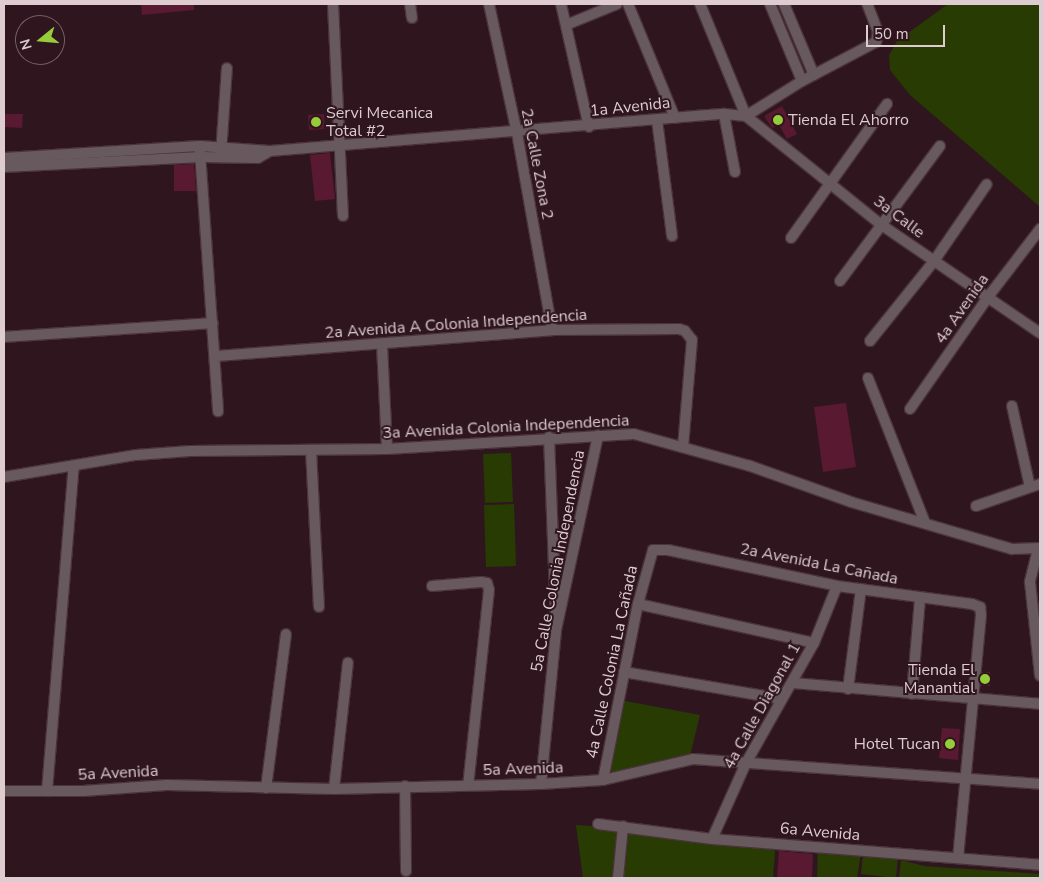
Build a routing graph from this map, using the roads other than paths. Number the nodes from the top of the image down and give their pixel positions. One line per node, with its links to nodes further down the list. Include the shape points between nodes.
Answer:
1 (333, 4): 24 (street)
2 (410, 4): 11 (street)
3 (488, 4): 22 (street, 2a Calle Zona 2)
4 (561, 4): 12 (street)
5 (617, 4): 12 (street)
6 (628, 4): 19 (street)
7 (700, 4): 18 (street)
8 (770, 4): 15 (street)
9 (784, 4): 14 (street)
10 (868, 4): 14 (street, via 878,32 876,42)
11 (412, 18)
12 (566, 25): 21 (street)
13 (227, 68): 26 (street)
14 (814, 76): 15 (street)
15 (802, 81): 18 (street)
16 (887, 104): 31 (street)
17 (724, 114): 18 (street, 1a Avenida); 19 (street, 1a Avenida); 30 (street)
18 (746, 116): 31 (street, 3a Calle)
19 (675, 118): 20 (street, 1a Avenida)
20 (657, 120): 21 (street, 1a Avenida); 36 (street)
21 (589, 126): 22 (street, 1a Avenida)
22 (517, 133): 24 (street, 1a Avenida); 42 (street, 2a Calle Zona 2)
23 (200, 146): 26 (street); 27 (street); 28 (street)
24 (339, 146): 26 (street, 1a Avenida); 33 (street)
25 (940, 146): 34 (street)
26 (221, 152): 27 (street)
27 (201, 157): 29 (street); 41 (street)
28 (4, 158)
29 (4, 167)
30 (735, 172)
31 (830, 183): 34 (street, 3a Calle); 37 (street)
32 (987, 184): 38 (street)
33 (343, 216)
34 (883, 226): 38 (street, 3a Calle); 39 (street)
35 (1040, 229): 40 (street, 4a Avenida)
36 (672, 236)
37 (791, 238)
38 (934, 261): 40 (street, 3a Calle); 45 (street)
39 (840, 281)
40 (988, 297): 43 (street, 3a Calle); 50 (street, 4a Avenida)
41 (213, 323): 44 (street); 47 (street)
42 (552, 330): 46 (street, 2a Avenida A Colonia Independencia); 54 (street, 2a Avenida A Colonia Independencia, via 679,328 685,331 692,340)
43 (1040, 333)
44 (4, 337)
45 (870, 341)
46 (382, 345): 47 (street, 2a Avenida A Colonia Independencia); 55 (street)
47 (216, 356): 51 (street)
48 (868, 378): 62 (street)
49 (1012, 406): 60 (street)
50 (910, 409)
51 (218, 410)
52 (598, 435): 53 (street, 3a Avenida Colonia Independencia); 54 (street, 3a Avenida Colonia Independencia, via 634,434); 72 (street, 5a Calle Colonia Independencia)
53 (549, 437): 55 (street, 3a Avenida Colonia Independencia); 72 (street)
54 (683, 447): 62 (street, 3a Avenida Colonia Independencia)
55 (387, 448): 56 (street, 3a Avenida Colonia Independencia)
56 (311, 450): 57 (street, 3a Avenida Colonia Independencia, via 190,450); 70 (street)
57 (74, 466): 58 (street, 3a Avenida Colonia Independencia); 93 (street)
58 (4, 477)
59 (1040, 484): 60 (street)
60 (1030, 487): 61 (street)
61 (976, 506)
62 (925, 523): 63 (street, 3a Avenida Colonia Independencia, via 1024,550)
63 (1039, 548): 71 (street, via 1030,582)
64 (654, 550): 66 (street, 2a Avenida La Cañada, via 668,550); 69 (street, 4a Calle Colonia La Cañada)
65 (432, 586): 89 (street, via 481,582 487,583 490,590)
66 (837, 586): 67 (street, 2a Avenida La Cañada); 74 (street, 4a Calle Diagonal 1)
67 (861, 589): 68 (street, 2a Avenida La Cañada); 79 (street)
68 (920, 598): 80 (street); 82 (street, 2a Avenida La Cañada, via 980,607)
69 (638, 604): 74 (street); 76 (street, 4a Calle Colonia La Cañada)
70 (319, 608)
71 (1038, 625): 77 (street)
72 (556, 630): 87 (street, 5a Calle Colonia Independencia)
73 (286, 634): 91 (street)
74 (814, 643): 78 (street, 4a Calle Diagonal 1)
75 (348, 663): 92 (street)
76 (624, 672): 81 (street); 86 (street, 4a Calle Colonia La Cañada)
77 (1040, 675)
78 (792, 683): 79 (street); 81 (street, 4a Calle Diagonal 1)
79 (848, 689): 80 (street)
80 (912, 694): 82 (street)
81 (782, 699): 84 (street, 4a Calle Diagonal 1)
82 (972, 699): 83 (street); 85 (street)
83 (1040, 704)
84 (746, 763): 85 (street, 5a Avenida); 86 (street, 5a Avenida, via 693,759); 97 (street, 4a Calle Diagonal 1)
85 (964, 777): 88 (street, 5a Avenida); 98 (street)
86 (603, 780): 87 (street, 5a Avenida)
87 (541, 784): 89 (street, 5a Avenida)
88 (1040, 784)
89 (468, 785): 90 (street, 5a Avenida)
90 (405, 786): 92 (street, 5a Avenida); 100 (street)
91 (266, 788): 92 (street, 5a Avenida); 93 (street, 5a Avenida, via 167,785)
92 (334, 789)
93 (47, 790): 94 (street, 5a Avenida)
94 (4, 791)
95 (598, 824): 96 (street, 6a Avenida)
96 (622, 826): 97 (street, 6a Avenida); 101 (street)
97 (712, 839): 98 (street, 6a Avenida)
98 (958, 858): 99 (street, 6a Avenida)
99 (1040, 865)
100 (406, 871)
101 (618, 878)

